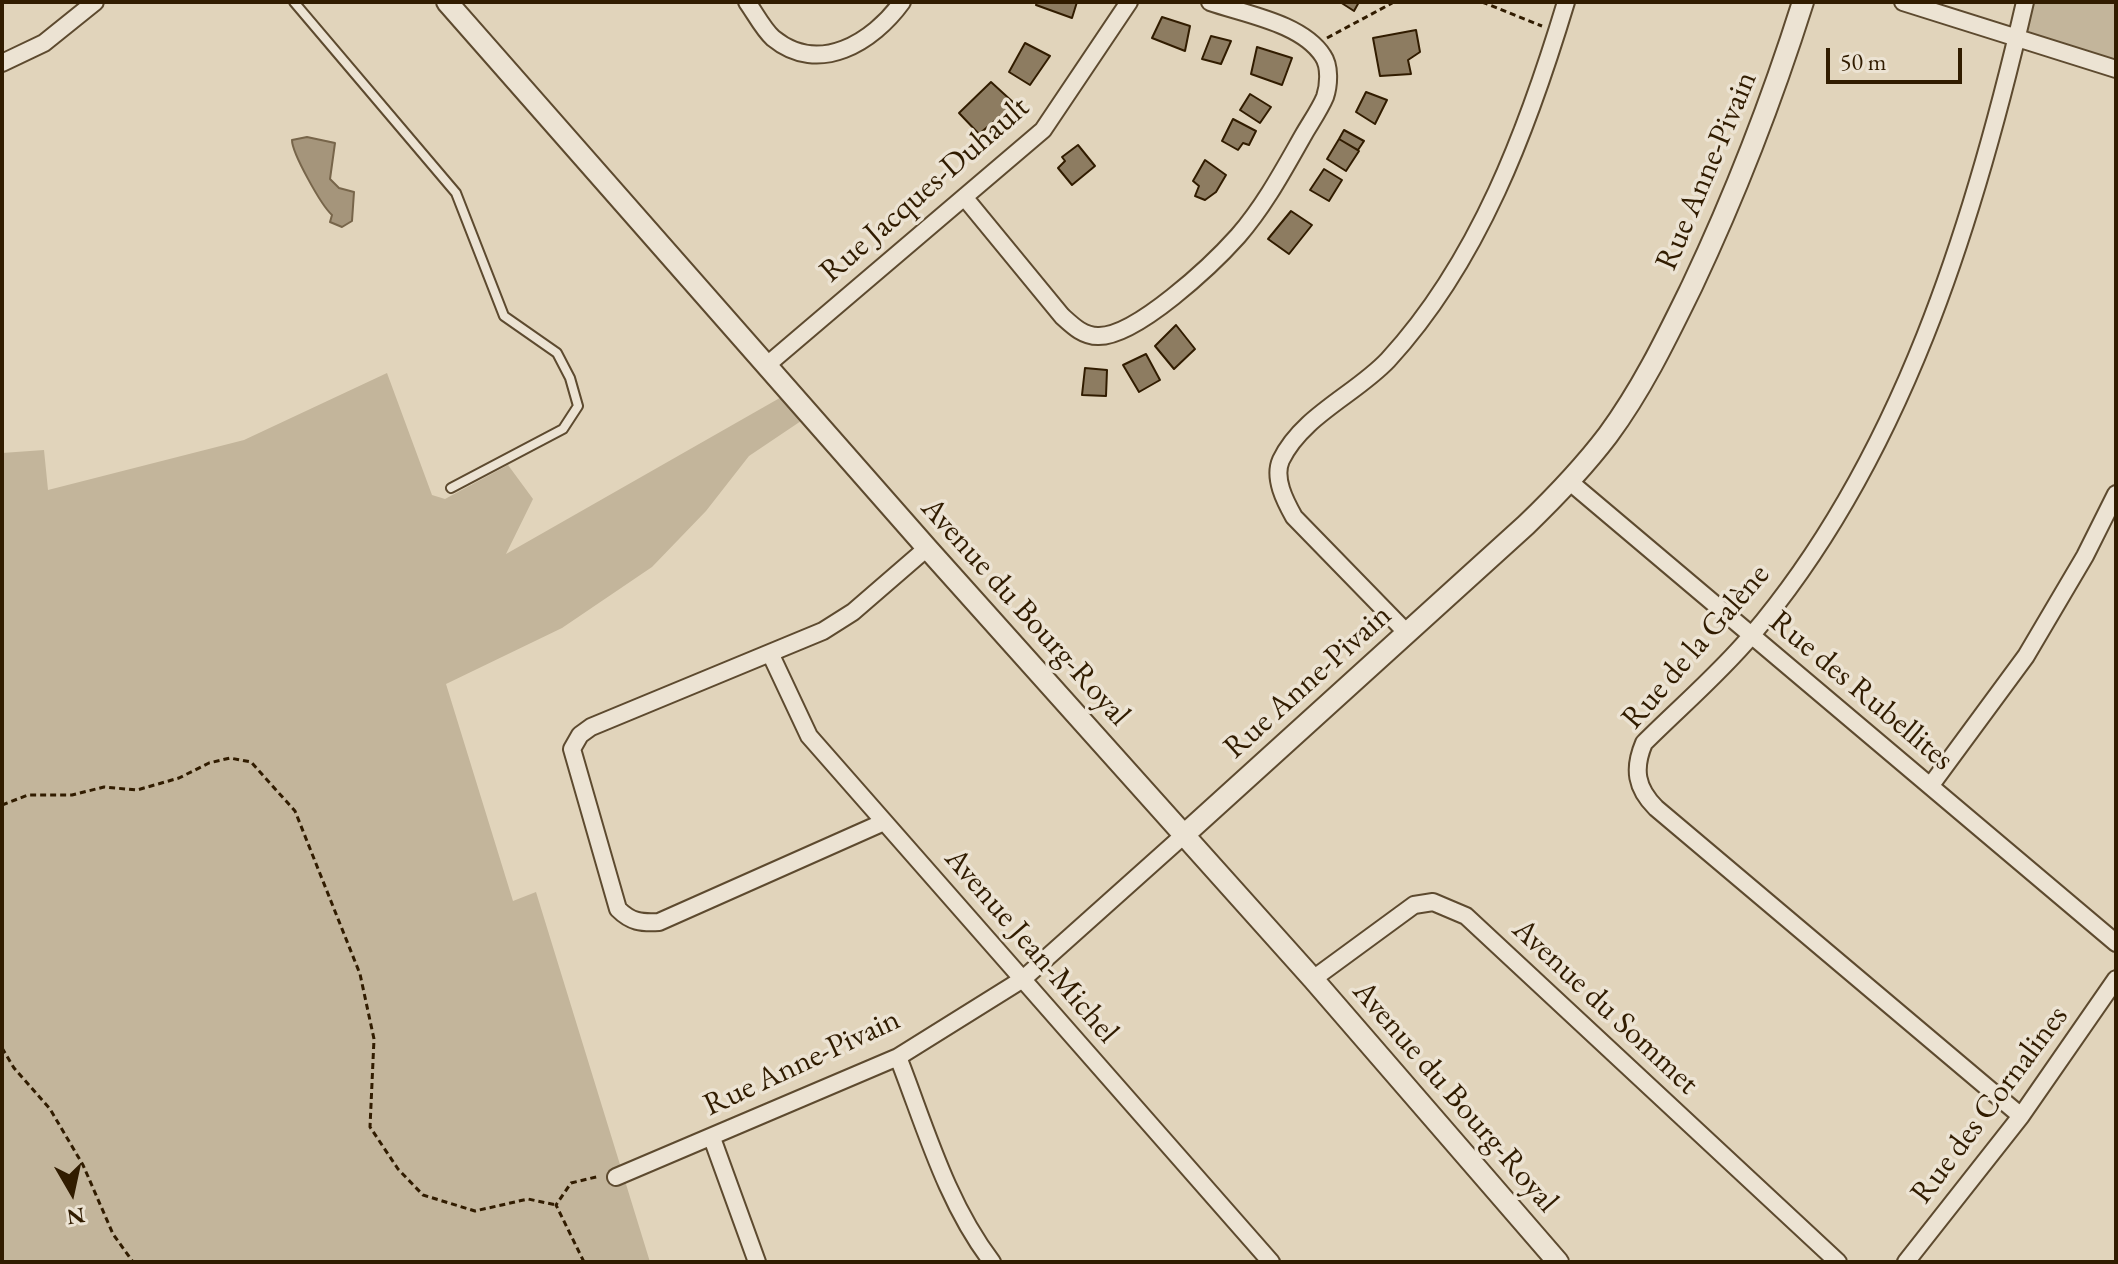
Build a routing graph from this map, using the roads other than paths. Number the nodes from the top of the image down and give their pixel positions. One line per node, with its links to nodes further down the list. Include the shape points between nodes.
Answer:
1 (95, 2): 13 (street, via 44,43)
2 (294, 2): 18 (lane, via 456,193 504,316 557,353 570,378 578,406 563,429)
3 (447, 2): 16 (street, Avenue du Bourg-Royal)
4 (747, 2): 5 (street, via 773,38 802,53 828,54 852,48 874,34)
5 (902, 2)
6 (1129, 2): 15 (street, Rue Jacques-Duhault, via 1043,130)
7 (1210, 2): 15 (street, via 1296,32 1315,45 1326,59 1325,97 1269,195 1238,237 1142,322 1120,333 1080,332)
8 (1566, 2): 21 (street, via 1486,214 1444,289 1386,361 1327,409 1279,463 1283,497 1294,517)
9 (1803, 2): 17 (street, Rue Anne-Pivain, via 1767,116 1661,350 1609,433)
10 (1903, 2): 12 (street)
11 (2025, 2): 12 (street, Rue de la Galène)
12 (2017, 38): 14 (street); 22 (street, Rue de la Galène, via 1972,198 1904,386 1873,455)
13 (2, 63)
14 (2116, 69)
15 (965, 198): 16 (street, Rue Jacques-Duhault)
16 (767, 365): 20 (street, Avenue du Bourg-Royal)
17 (1570, 482): 21 (street, Rue Anne-Pivain); 22 (street, Rue des Rubellites)
18 (451, 488)
19 (2116, 494): 24 (street, via 2026,656)
20 (927, 548): 23 (street, via 853,612); 26 (street, Avenue du Bourg-Royal)
21 (1407, 633): 26 (street, Rue Anne-Pivain)
22 (1751, 636): 24 (street, Rue des Rubellites); 32 (street, Rue de la Galène, via 1644,743 1637,778 1643,795)
23 (770, 653): 25 (street, Avenue Jean-Michel, via 809,736); 25 (street, via 580,735 572,749 574,764 618,909 640,923 659,922)
24 (1931, 785): 27 (street, Rue des Rubellites)
25 (884, 822): 28 (street, Avenue Jean-Michel)
26 (1184, 835): 28 (street, Rue Anne-Pivain); 29 (street, Avenue du Bourg-Royal)
27 (2116, 943)
28 (1023, 979): 31 (street, Rue Anne-Pivain); 37 (street, Avenue Jean-Michel)
29 (1313, 979): 38 (street, Avenue du Bourg-Royal); 39 (street, Avenue du Sommet, via 1414,905 1433,902 1466,916)
30 (2116, 979): 32 (street, Rue des Cornalines)
31 (898, 1057): 33 (street, Rue Anne-Pivain); 36 (street, via 967,1227)
32 (2021, 1116): 40 (street, Rue des Cornalines)
33 (712, 1138): 34 (street, Rue Anne-Pivain); 35 (street)
34 (616, 1177)
35 (757, 1262)
36 (992, 1262)
37 (1271, 1262)
38 (1558, 1262)
39 (1838, 1262)
40 (1906, 1262)

